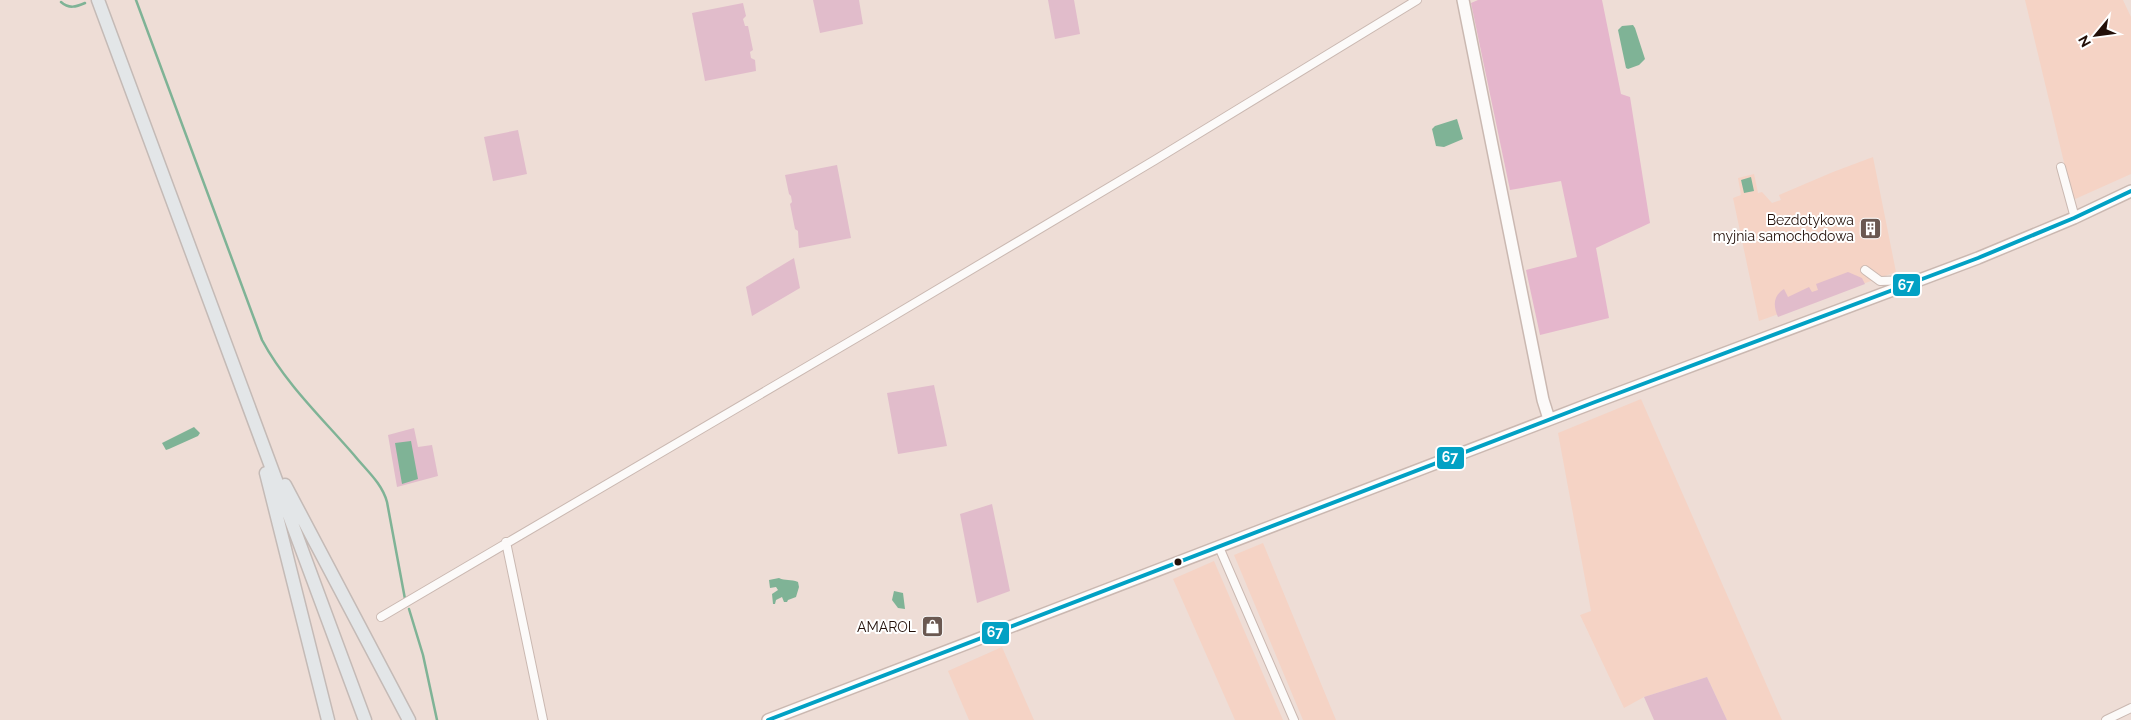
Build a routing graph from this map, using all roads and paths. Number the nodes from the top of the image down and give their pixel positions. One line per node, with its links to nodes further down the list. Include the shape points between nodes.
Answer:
1 (98, 0): 10 (main road)
2 (1417, 0): 11 (street, via 897,314)
3 (1463, 0): 9 (main road)
4 (2061, 167): 6 (street)
5 (2131, 191): 6 (main road)
6 (2074, 218): 8 (main road)
7 (1865, 270): 8 (street, via 1880,281)
8 (1916, 280): 9 (main road)
9 (1549, 420): 12 (main road)
10 (260, 438): 15 (main road, via 267,480); 16 (main road); 17 (main road)
11 (506, 542): 13 (street); 18 (street)
12 (1219, 547): 19 (main road); 20 (street)
13 (381, 617)
14 (2131, 708): 21 (street)
15 (328, 720)
16 (365, 720)
17 (409, 720)
18 (542, 720)
19 (768, 720)
20 (1294, 720)
21 (2106, 720)

